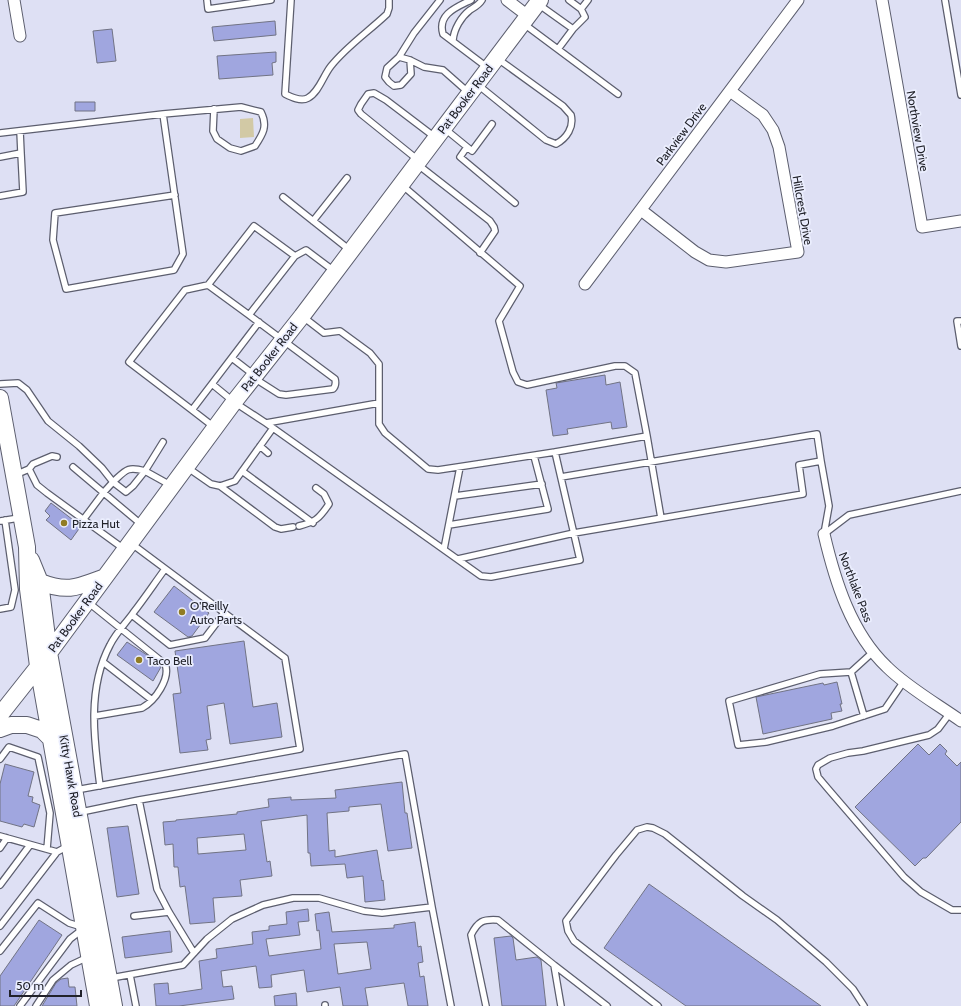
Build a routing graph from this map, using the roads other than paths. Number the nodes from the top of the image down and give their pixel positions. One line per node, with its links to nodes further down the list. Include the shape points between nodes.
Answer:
1 (14, 0): 18 (street)
2 (207, 0): 3 (lane, via 208,9)
3 (271, 0)
4 (291, 0): 5 (lane, via 285,94 304,100 316,92 329,69 343,52 387,14)
5 (389, 0)
6 (440, 0): 21 (lane, via 414,32)
7 (471, 0): 19 (lane, via 456,7 444,19 443,34)
8 (482, 0): 19 (lane, via 460,22)
9 (507, 0): 16 (street)
10 (569, 0): 15 (lane)
11 (588, 0): 15 (lane)
12 (798, 0): 25 (street, Parkview Drive)
13 (882, 0): 46 (street, Northview Drive, via 922,227)
14 (945, 0): 27 (lane)
15 (581, 8): 17 (lane, via 585,17)
16 (532, 10): 17 (lane); 20 (lane); 23 (main road, Pat Booker Road)
17 (573, 29): 20 (lane)
18 (20, 36)
19 (453, 40): 23 (lane)
20 (558, 49): 26 (lane)
21 (399, 57): 22 (lane); 22 (lane, via 387,68 385,77 394,86 401,85 411,74)
22 (410, 60): 24 (lane, via 443,70)
23 (492, 63): 24 (main road, Pat Booker Road); 24 (lane, via 563,106 571,115 572,127 563,140 556,144 546,140)
24 (473, 88): 33 (main road, Pat Booker Road)
25 (730, 91): 44 (street, Parkview Drive); 44 (street, Hillcrest Drive, via 763,115 774,130 798,252 726,262 709,260 694,252)
26 (618, 94)
27 (961, 95)
28 (214, 109): 28 (lane, via 216,139 230,148 241,151 255,146 263,133 265,120 261,112 242,107); 29 (lane)
29 (163, 114): 31 (lane); 40 (lane)
30 (492, 124): 34 (lane, via 472,150)
31 (20, 131): 32 (lane); 35 (lane)
32 (0, 133)
33 (440, 133): 34 (lane); 37 (main road, Pat Booker Road); 37 (lane, via 374,93 368,94 360,104 358,110 361,114)
34 (467, 147): 43 (lane, via 460,157)
35 (21, 153): 36 (lane); 41 (lane, via 23,192)
36 (0, 157)
37 (418, 162): 39 (main road, Pat Booker Road); 48 (lane, via 490,221 495,231)
38 (347, 178): 45 (lane)
39 (401, 185): 47 (main road, Pat Booker Road); 48 (lane)
40 (175, 195): 40 (lane, via 55,213 54,240 66,289 174,270 183,254)
41 (0, 196)
42 (283, 197): 45 (lane)
43 (515, 203)
44 (641, 210): 51 (street, Parkview Drive)
45 (313, 221): 47 (lane)
46 (961, 221)
47 (351, 251): 50 (main road, Pat Booker Road)
48 (480, 253): 70 (lane, via 520,286 499,321 518,382 527,385 625,366 635,374)
49 (295, 256): 50 (lane, via 306,250); 52 (lane, via 254,226); 53 (lane)
50 (335, 272): 54 (main road, Pat Booker Road)
51 (585, 284)
52 (208, 285): 53 (lane); 66 (lane, via 185,290 129,362)
53 (249, 315): 56 (lane)
54 (302, 316): 57 (main road, Pat Booker Road); 65 (lane, via 324,333 340,331 370,353 379,364)
55 (961, 320): 58 (lane, via 957,321)
56 (259, 322): 57 (lane); 59 (lane)
57 (283, 340): 60 (main road, Pat Booker Road); 60 (lane, via 335,379 335,387 286,395 279,394)
58 (961, 346)
59 (232, 358): 60 (lane); 62 (lane)
60 (254, 377): 64 (main road, Pat Booker Road)
61 (0, 384): 86 (lane, via 18,383 27,390 48,421 79,446)
62 (212, 384): 64 (lane); 66 (lane)
63 (0, 398): 84 (main road, Kitty Hawk Road)
64 (234, 402): 67 (lane); 68 (main road, Pat Booker Road)
65 (379, 403): 67 (lane); 81 (lane, via 379,424 385,433 428,469)
66 (192, 410): 68 (lane)
67 (266, 423): 69 (lane)
68 (215, 428): 80 (main road, Pat Booker Road)
69 (272, 428): 72 (lane); 105 (lane)
70 (647, 436): 73 (lane); 78 (lane)
71 (163, 442): 82 (lane)
72 (260, 446): 74 (lane); 83 (lane)
73 (555, 452): 75 (lane); 85 (lane)
74 (268, 453)
75 (534, 456): 81 (lane); 87 (lane)
76 (58, 457): 84 (lane, via 52,456)
77 (821, 461): 78 (lane, via 817,434); 95 (lane, via 799,465 803,494); 102 (lane, via 829,506)
78 (652, 462): 85 (lane); 95 (lane)
79 (73, 467): 91 (lane)
80 (186, 467): 88 (main road, Pat Booker Road); 89 (lane, via 211,484)
81 (460, 467): 93 (lane)
82 (144, 470): 86 (lane, via 133,467 126,469); 86 (lane, via 126,492); 88 (lane)
83 (242, 471): 89 (lane, via 236,481); 98 (lane)
84 (22, 472): 94 (main road, Kitty Hawk Road); 96 (lane)
85 (561, 477): 101 (lane)
86 (113, 482): 91 (lane)
87 (542, 484): 93 (lane); 99 (lane, via 548,509)
88 (172, 486): 100 (main road, Pat Booker Road)
89 (220, 486): 98 (lane, via 275,527 281,529)
90 (316, 488): 98 (lane, via 324,494 329,504 321,516)
91 (104, 492): 96 (lane); 100 (lane)
92 (961, 492): 102 (lane, via 849,515)
93 (455, 496): 99 (lane)
94 (22, 517): 97 (lane); 104 (main road, Kitty Hawk Road)
95 (661, 518): 101 (lane)
96 (83, 520): 103 (lane)
97 (3, 521): 111 (lane, via 15,590 12,607)
98 (312, 523)
99 (449, 525): 105 (lane)
100 (143, 526): 103 (main road, Pat Booker Road)
101 (574, 533): 106 (lane); 106 (lane, via 580,560 491,577 481,576)
102 (824, 534): 115 (street, Northlake Pass, via 849,611)
103 (127, 546): 107 (lane); 108 (main road, Pat Booker Road)
104 (27, 547): 109 (main road, Kitty Hawk Road); 118 (main road, Kitty Hawk Road, via 28,589)
105 (444, 549): 106 (lane)
106 (458, 559)
107 (165, 569): 112 (lane); 113 (lane)
108 (105, 576): 109 (main road, via 79,587 64,588); 110 (main road, Pat Booker Road)
109 (40, 582): 116 (main road, Kitty Hawk Road)
110 (87, 601): 114 (lane); 116 (main road, Pat Booker Road)
111 (0, 609)
112 (224, 613): 113 (lane, via 205,638 170,644); 130 (lane, via 285,658 300,749)
113 (132, 615): 114 (lane)
114 (120, 629): 117 (lane); 121 (lane, via 165,664 165,680)
115 (873, 652): 119 (lane); 120 (street, Northlake Pass, via 887,668)
116 (49, 653): 118 (main road, Pat Booker Road); 131 (main road, Kitty Hawk Road)
117 (103, 662): 121 (lane); 124 (lane, via 95,696)
118 (38, 666): 122 (main road, Pat Booker Road); 128 (main road, Kitty Hawk Road)
119 (851, 672): 125 (lane); 125 (lane, via 820,674 729,701 738,745 766,742)
120 (904, 681): 123 (street, Northlake Pass); 125 (lane, via 885,709)
121 (152, 700): 124 (lane, via 142,708)
122 (3, 708)
123 (950, 713): 126 (street, Northlake Pass); 142 (lane, via 938,729 929,735 842,754 830,758 816,769 829,790 904,877 921,892 952,910)
124 (95, 716): 130 (lane)
125 (864, 716)
126 (961, 721)
127 (0, 729): 128 (main road, via 11,724 27,725 42,730)
128 (52, 740): 137 (main road, Kitty Hawk Road)
129 (0, 759): 139 (lane, via 9,747 38,757 50,813)
130 (100, 786): 131 (lane)
131 (74, 790): 133 (main road, Kitty Hawk Road)
132 (139, 800): 133 (lane); 141 (lane, via 405,754); 143 (lane, via 157,889)
133 (78, 812): 137 (main road, Kitty Hawk Road)
134 (0, 836): 135 (lane)
135 (7, 838): 136 (lane); 138 (lane)
136 (30, 845): 139 (lane); 140 (lane)
137 (70, 847): 139 (lane); 145 (lane); 146 (main road, Kitty Hawk Road); 152 (main road, Kitty Hawk Road)
138 (0, 848)
139 (47, 849)
140 (0, 885)
141 (432, 907): 148 (lane, via 382,913 364,911 318,898 293,898 263,905 232,919); 158 (lane)
142 (961, 910)
143 (169, 912): 144 (lane); 148 (lane)
144 (134, 916)
145 (0, 926)
146 (85, 927): 147 (lane, via 69,924 38,903); 149 (main road, Kitty Hawk Road); 153 (lane, via 70,939)
147 (0, 951)
148 (194, 953): 151 (lane, via 183,966)
149 (90, 956): 152 (main road, Kitty Hawk Road); 154 (lane, via 71,965 53,980)
150 (554, 965): 159 (lane, via 498,920 487,919 477,924 472,935); 160 (lane); 161 (lane)
151 (130, 975): 152 (lane); 157 (lane)
152 (101, 980): 155 (main road, Kitty Hawk Road); 156 (main road, Kitty Hawk Road)
153 (20, 1006)
154 (36, 1006)
155 (98, 1006)
156 (114, 1006)
157 (136, 1006)
158 (451, 1006)
159 (486, 1006)
160 (561, 1006)
161 (607, 1006)
162 (658, 1006): 163 (lane, via 574,941 566,922 637,830 647,826 665,834 777,920 826,962 853,989)
163 (864, 1006)

